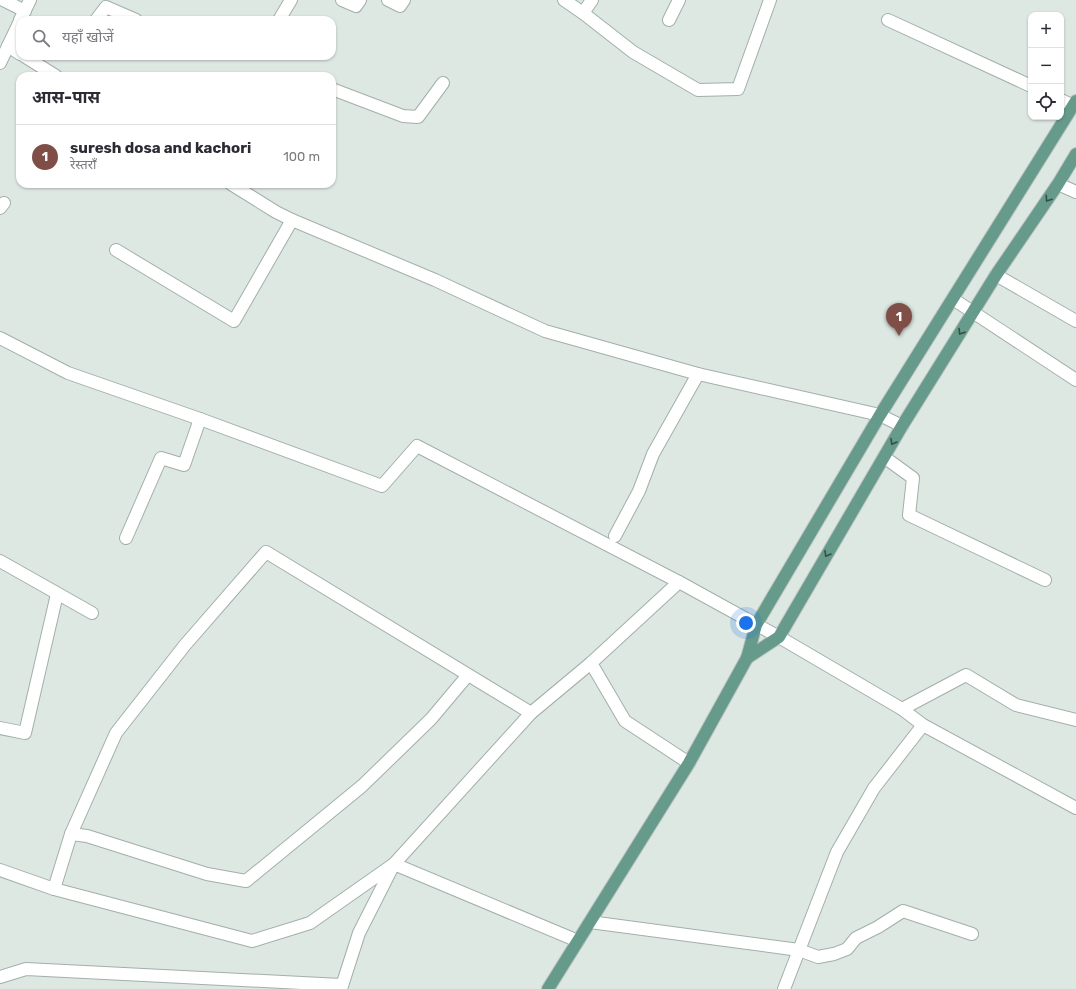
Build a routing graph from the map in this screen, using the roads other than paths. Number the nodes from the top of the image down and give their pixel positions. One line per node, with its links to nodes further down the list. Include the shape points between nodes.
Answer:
1 (3, 0): 12 (street)
2 (291, 0): 15 (street)
3 (342, 0): 4 (street, via 356,6)
4 (360, 0)
5 (388, 0): 6 (street, via 400,6)
6 (404, 0)
7 (564, 0): 11 (street)
8 (592, 0): 11 (street)
9 (679, 0): 16 (street)
10 (770, 0): 11 (street, via 738,89 698,90 633,52)
11 (582, 13)
12 (21, 16)
13 (99, 16): 14 (street, via 106,7)
14 (127, 16)
15 (281, 16)
16 (669, 20)
17 (888, 20): 25 (street)
18 (16, 29): 19 (street)
19 (8, 46): 20 (street); 22 (street)
20 (16, 51)
21 (30, 60): 23 (street)
22 (0, 63)
23 (50, 72)
24 (443, 83): 26 (street, via 418,117 403,116)
25 (1028, 85)
26 (336, 91)
27 (1064, 101): 28 (street)
28 (1075, 104): 36 (main road)
29 (1076, 154): 30 (main road)
30 (1058, 184): 32 (street); 35 (main road, one-way to 35)
31 (237, 188): 33 (street)
32 (1076, 192)
33 (292, 220): 34 (street, via 234,321); 40 (street, via 435,280 545,331)
34 (116, 250)
35 (996, 275): 37 (main road); 38 (street)
36 (953, 299): 37 (street); 42 (main road)
37 (973, 313): 41 (street); 44 (main road, one-way to 44)
38 (1076, 321)
39 (0, 338): 43 (street, via 68,373)
40 (698, 374): 42 (street); 46 (street, via 653,454 639,491)
41 (1076, 380)
42 (880, 415): 44 (street); 53 (main road)
43 (200, 419): 47 (street, via 184,465 160,458); 50 (street, via 382,486 417,446)
44 (902, 426): 45 (main road, one-way to 45)
45 (884, 457): 49 (street, via 913,478 909,515); 54 (main road, one-way to 54)
46 (615, 536)
47 (126, 538)
48 (0, 560): 51 (street)
49 (1045, 580)
50 (679, 582): 53 (street); 56 (street)
51 (57, 594): 52 (street); 62 (street, via 25,733)
52 (92, 613)
53 (756, 624): 54 (street); 55 (main road)
54 (779, 637): 55 (main road); 58 (street)
55 (747, 658): 63 (main road)
56 (591, 663): 59 (street); 63 (street, via 625,720)
57 (468, 675): 59 (street); 65 (street, via 431,719 362,786 246,881 207,874 87,836); 65 (street, via 266,552 185,645 116,733)
58 (902, 709): 60 (street, via 966,675 1016,704); 61 (street)
59 (531, 713): 66 (street)
60 (1076, 720)
61 (923, 725): 64 (street); 72 (street, via 874,788 837,852)
62 (0, 728)
63 (689, 763): 69 (main road)
64 (1076, 808)
65 (71, 834): 68 (street)
66 (394, 864): 68 (street, via 310,924 252,941); 71 (street); 74 (street, via 359,933)
67 (0, 870): 68 (street)
68 (54, 889)
69 (590, 922): 71 (main road); 72 (street)
70 (972, 934): 72 (street, via 903,911 856,938 847,949 834,954 818,957)
71 (578, 941): 75 (main road)
72 (799, 950): 76 (street)
73 (0, 978): 74 (street, via 26,969)
74 (341, 987)
75 (548, 989)
76 (784, 989)

